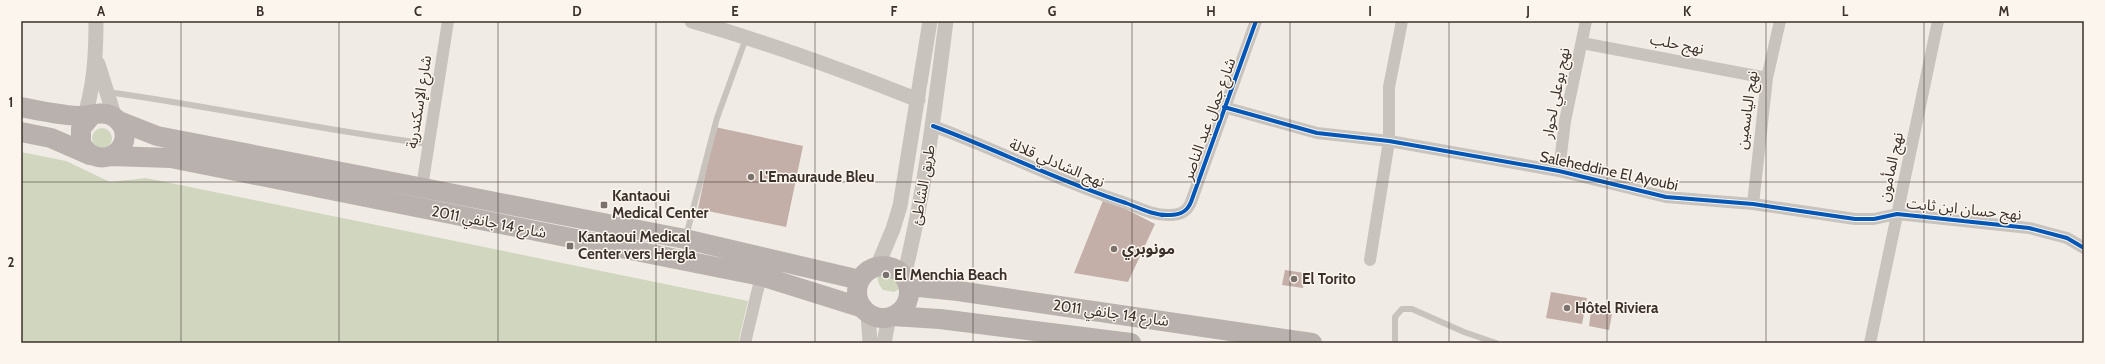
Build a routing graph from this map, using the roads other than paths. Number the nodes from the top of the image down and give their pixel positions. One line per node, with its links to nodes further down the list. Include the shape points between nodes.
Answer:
1 (96, 21): 13 (street)
2 (448, 21): 24 (street, شارع الإسكندرية)
3 (692, 21): 11 (street)
4 (930, 21): 16 (street, طريق الشاطئ)
5 (946, 21): 21 (street, طريق الشاطئ)
6 (1256, 21): 18 (street, شارع جمال عبد الناصر)
7 (1402, 21): 23 (street, via 1389,87)
8 (1586, 21): 12 (street, نهج بوعلي لحوار)
9 (1780, 21): 14 (street, نهج الياسمين)
10 (1938, 21): 30 (street, نهج المأمون)
11 (746, 36): 16 (street); 32 (lane, via 717,118)
12 (1582, 43): 14 (street, نهج حلب); 27 (street, نهج بوعلي لحوار, via 1565,120)
13 (96, 57): 15 (street); 20 (street)
14 (1767, 78): 29 (street, نهج الياسمين)
15 (106, 92): 19 (street); 24 (lane, via 190,103)
16 (918, 100): 35 (street, طريق الشاطئ, via 900,206)
17 (21, 107): 20 (main road)
18 (1224, 107): 23 (street, Saleheddine El Ayoubi, via 1317,134); 31 (street, شارع جمال عبد الناصر, via 1191,202 1185,211)
19 (117, 119): 20 (main road, via 104,113); 26 (main road, via 124,134 124,141 116,153); 28 (main road, شارع 14 جانفي 2011, via 157,136)
20 (86, 120): 25 (main road, via 81,143)
21 (933, 126): 31 (street, نهج الشادلي قلالة, via 984,145 1085,190 1158,214); 38 (street, طريق الشاطئ)
22 (21, 132): 25 (main road, via 51,138)
23 (1389, 141): 27 (street, Saleheddine El Ayoubi); 34 (street)
24 (428, 144): 28 (street, شارع الإسكندرية)
25 (90, 155): 26 (main road)
26 (110, 156): 36 (main road, شارع 14 جانفي 2011, via 171,158)
27 (1559, 171): 29 (street, Saleheddine El Ayoubi, via 1666,197)
28 (422, 187): 32 (main road, شارع 14 جانفي 2011)
29 (1753, 204): 30 (street, Saleheddine El Ayoubi, via 1855,219 1874,219)
30 (1897, 214): 33 (street, نهج حسان ابن ثابت, via 2029,228 2067,238); 49 (street, نهج المأمون)
31 (1173, 215)
32 (685, 239): 37 (main road, شارع 14 جانفي 2011)
33 (2084, 248)
34 (1370, 260)
35 (877, 266): 37 (main road, via 867,271); 38 (main road, via 896,269)
36 (760, 276): 39 (main road, شارع 14 جانفي 2011); 42 (street)
37 (860, 280): 39 (main road, via 858,295)
38 (906, 281): 40 (main road, via 908,301 898,313); 46 (main road, شارع 14 جانفي 2011)
39 (866, 311): 40 (main road, via 875,316); 43 (street)
40 (890, 317): 41 (main road, شارع 14 جانفي 2011, via 940,319); 44 (street)
41 (1071, 339): 45 (main road, شارع 14 جانفي 2011)
42 (745, 343)
43 (870, 343)
44 (884, 343)
45 (1131, 343)
46 (1312, 343)
47 (1395, 343): 48 (lane, via 1395,317 1402,309 1412,309)
48 (1496, 343)
49 (1870, 343)

